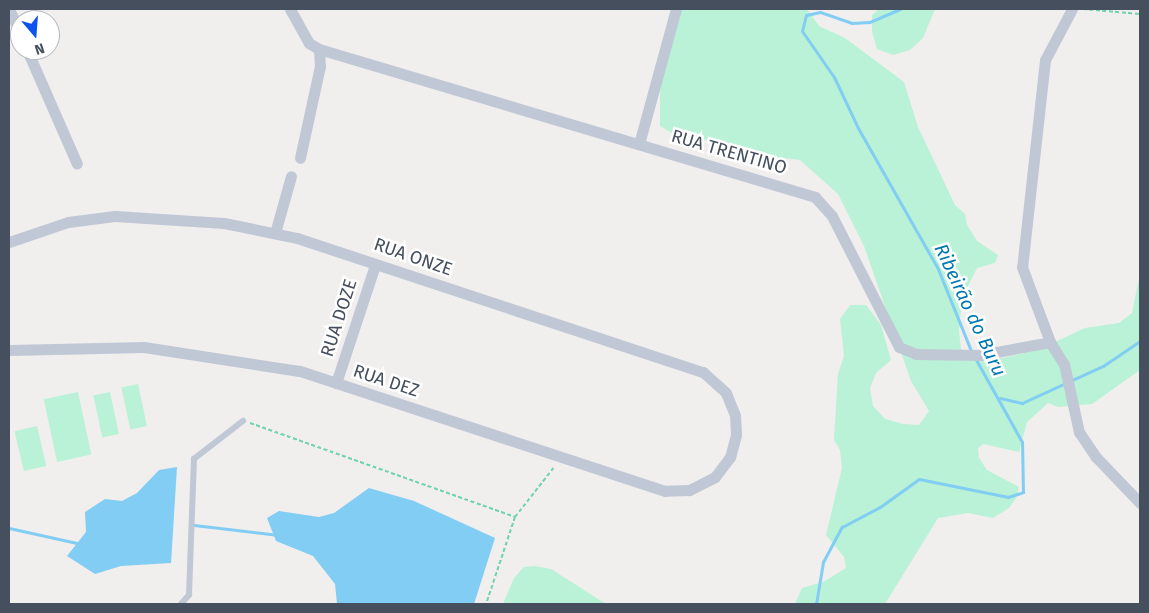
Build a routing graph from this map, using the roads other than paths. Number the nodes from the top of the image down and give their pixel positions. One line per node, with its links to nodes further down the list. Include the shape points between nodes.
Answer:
1 (290, 9): 4 (street, via 309,43)
2 (676, 9): 6 (street)
3 (1072, 9): 13 (street, via 1045,60 1022,267)
4 (319, 49): 6 (street, RUA TRENTINO); 7 (street, via 318,83)
5 (31, 60): 8 (street)
6 (639, 144): 13 (street, RUA TRENTINO, via 815,197 832,216 899,347 916,354 980,356)
7 (300, 158)
8 (77, 164)
9 (291, 176): 10 (street)
10 (275, 233): 11 (street, RUA ONZE, via 224,223 115,216 68,222); 12 (street, RUA ONZE)
11 (9, 242)
12 (375, 265): 15 (street, RUA DOZE); 17 (street, RUA ONZE, via 703,372 721,386 733,409 737,426)
13 (1050, 342): 18 (street, via 1068,382 1079,432 1096,457)
14 (9, 350): 15 (street, RUA DEZ, via 144,347 187,350 299,371)
15 (336, 383): 17 (street, RUA DEZ, via 673,492 706,483)
16 (243, 421): 19 (lane, via 194,459 189,596)
17 (730, 457)
18 (1140, 503)
19 (180, 604)

